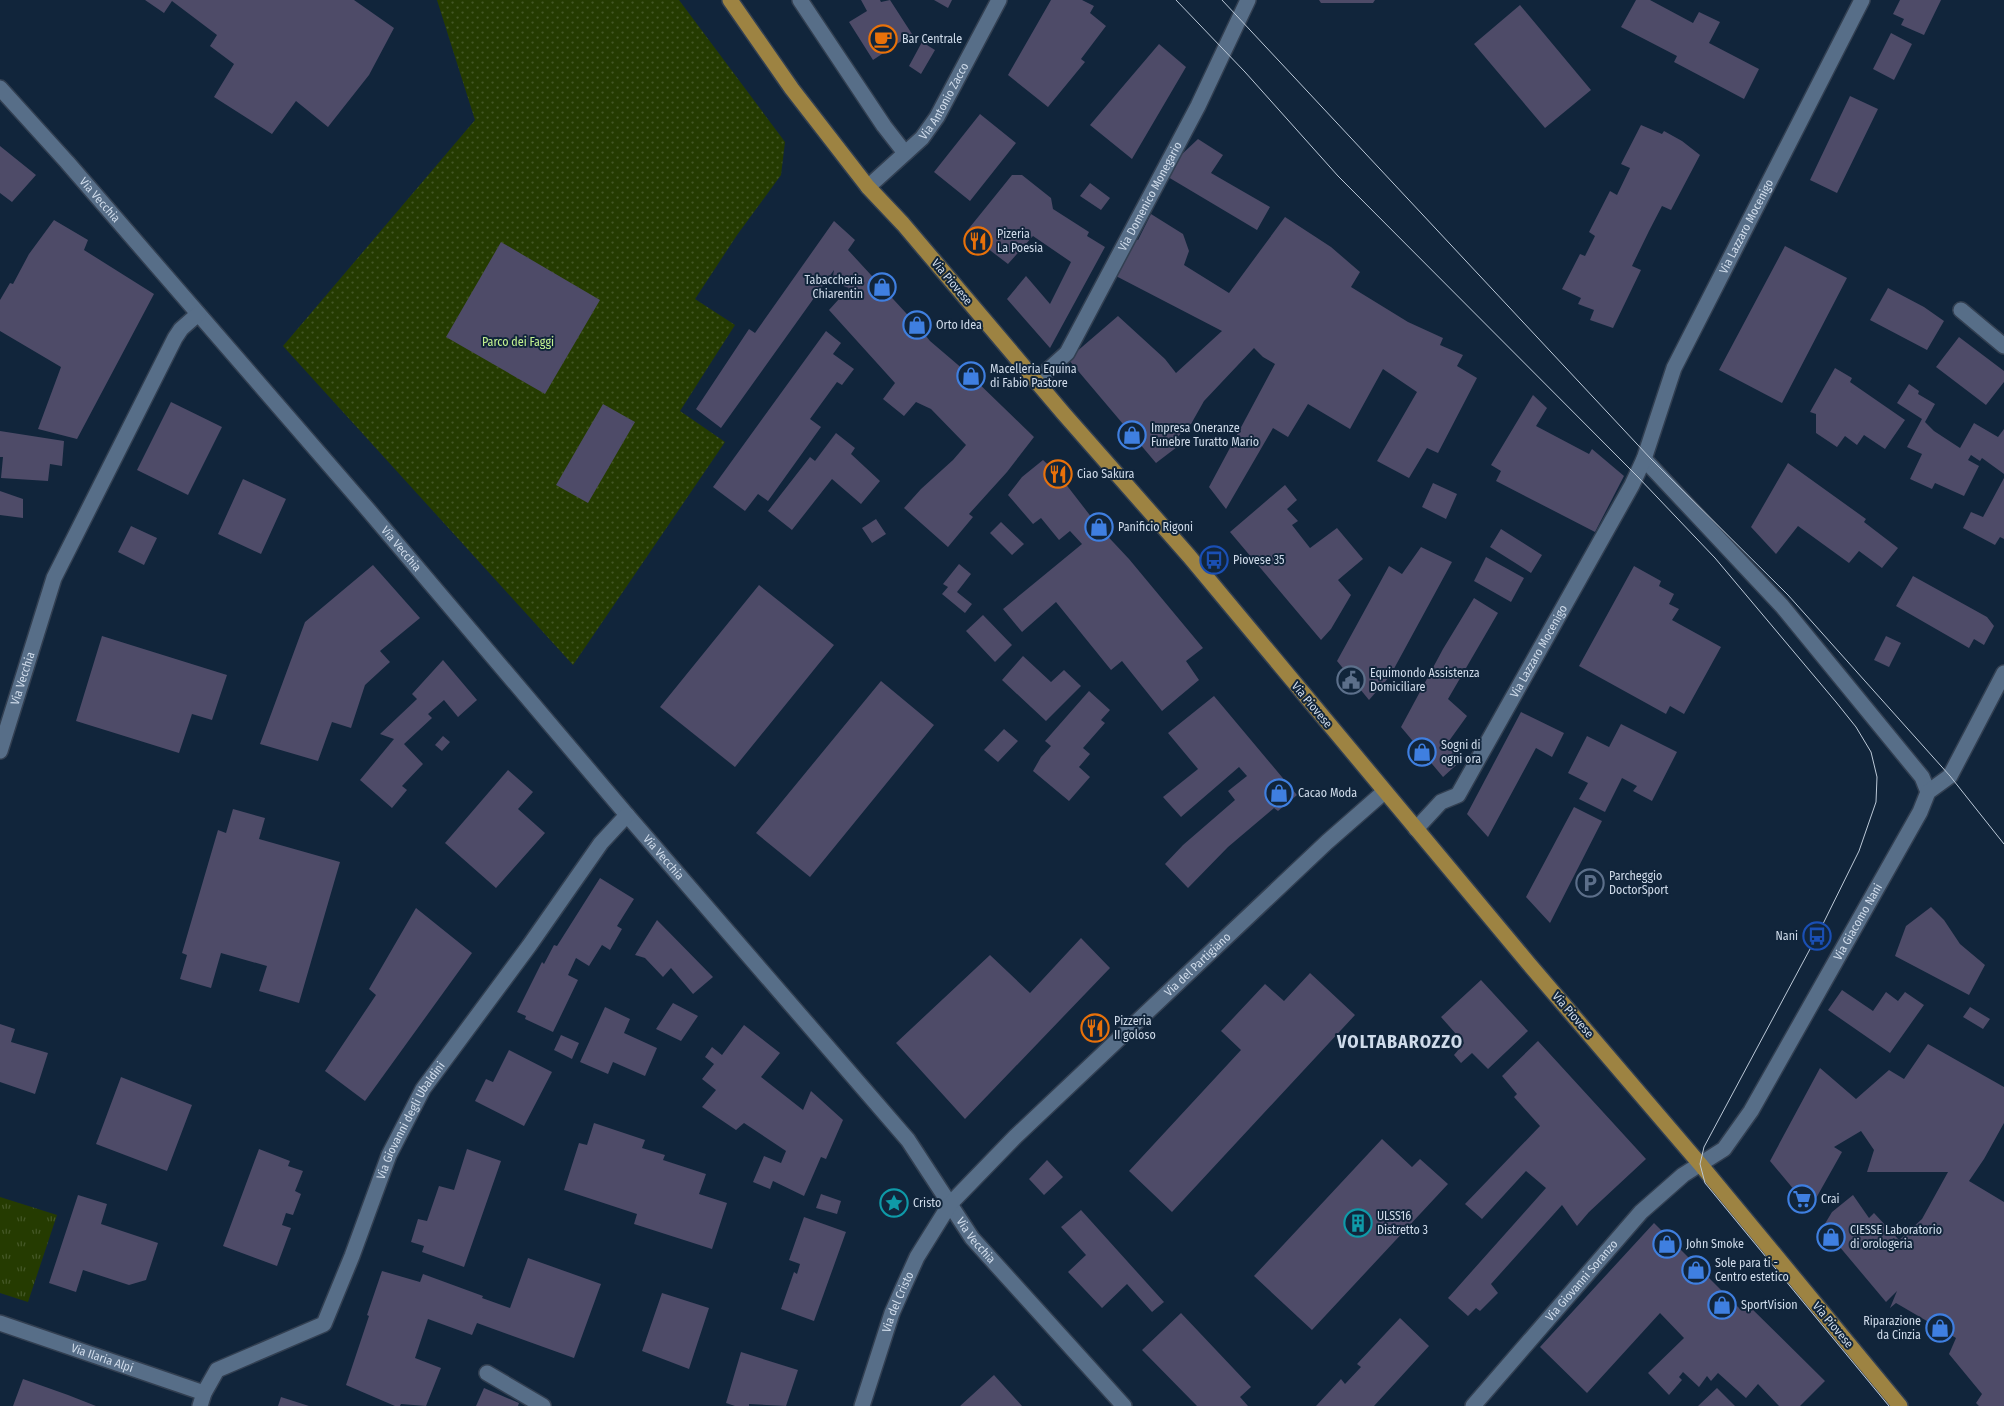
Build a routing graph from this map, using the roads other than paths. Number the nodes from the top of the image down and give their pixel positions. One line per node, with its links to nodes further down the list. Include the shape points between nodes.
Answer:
1 (730, 0): 8 (main road, Via Piovese, via 792,89)
2 (800, 0): 7 (street)
3 (999, 0): 7 (street, Via Antonio Zacco, via 937,116 922,138)
4 (1248, 0): 12 (street, Via Domenico Monegario, via 1198,106 1067,353)
5 (1862, 0): 13 (street, Via Lazzaro Mocenigo, via 1674,368)
6 (0, 88): 10 (street, Via Vecchia)
7 (905, 153): 8 (street, Via Antonio Zacco)
8 (868, 187): 12 (main road, Via Piovese)
9 (1961, 310): 11 (street)
10 (198, 314): 15 (street, Via Vecchia, via 175,338 54,578); 18 (street, Via Vecchia)
11 (2004, 346)
12 (1036, 382): 16 (main road, Via Piovese, via 1195,564)
13 (1644, 460): 17 (street, via 1782,606 1922,777); 19 (street, Via Lazzaro Mocenigo, via 1458,795 1441,802)
14 (2004, 673): 17 (street, via 1950,776)
15 (0, 751)
16 (1384, 792): 19 (main road, Via Piovese); 21 (street, Via del Partigiano, via 1320,848 1015,1136)
17 (1928, 792): 20 (street, Via Giacomo Nani, via 1920,812 1752,1111 1724,1150)
18 (627, 815): 21 (street, Via Vecchia, via 908,1140); 24 (street, Via Giovanni degli Ubaldini, via 601,843 422,1090 389,1155 324,1324 217,1370)
19 (1416, 829): 20 (main road, Via Piovese)
20 (1700, 1164): 25 (street, Via Giovanni Soranzo, via 1642,1212); 26 (main road, Via Piovese)
21 (950, 1204): 28 (street, Via del Cristo, via 917,1257 892,1313); 29 (street, Via Vecchia, via 972,1238)
22 (0, 1323): 24 (street, Via Ilaria Alpi)
23 (487, 1373): 27 (street)
24 (202, 1399)
25 (1481, 1403)
26 (1895, 1405)
27 (543, 1406)
28 (862, 1406)
29 (1124, 1406)

